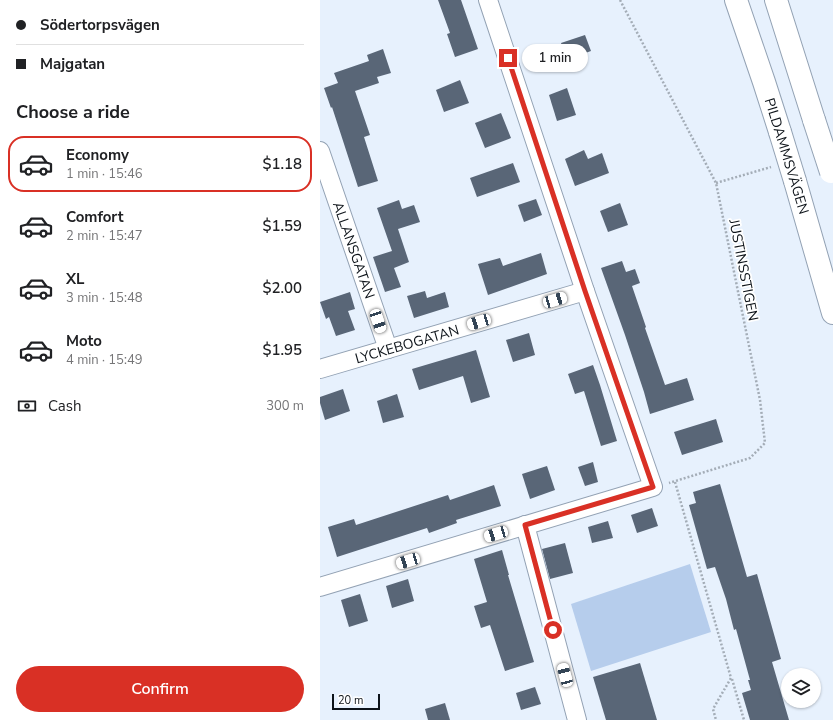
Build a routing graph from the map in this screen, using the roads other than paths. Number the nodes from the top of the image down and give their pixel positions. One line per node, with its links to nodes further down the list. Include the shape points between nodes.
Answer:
1 (488, 0): 6 (street)
2 (736, 0): 7 (main road, PILDAMMSVÄGEN, bridge, via 780,132)
3 (776, 0): 5 (main road, bridge)
4 (320, 151): 8 (street, ALLANSGATAN)
5 (832, 175)
6 (585, 291): 8 (street, LYCKEBOGATAN); 10 (street, via 653,487)
7 (833, 313)
8 (388, 349): 9 (street, LYCKEBOGATAN)
9 (320, 369)
10 (525, 525): 11 (street); 12 (street)
11 (320, 587)
12 (577, 720)

